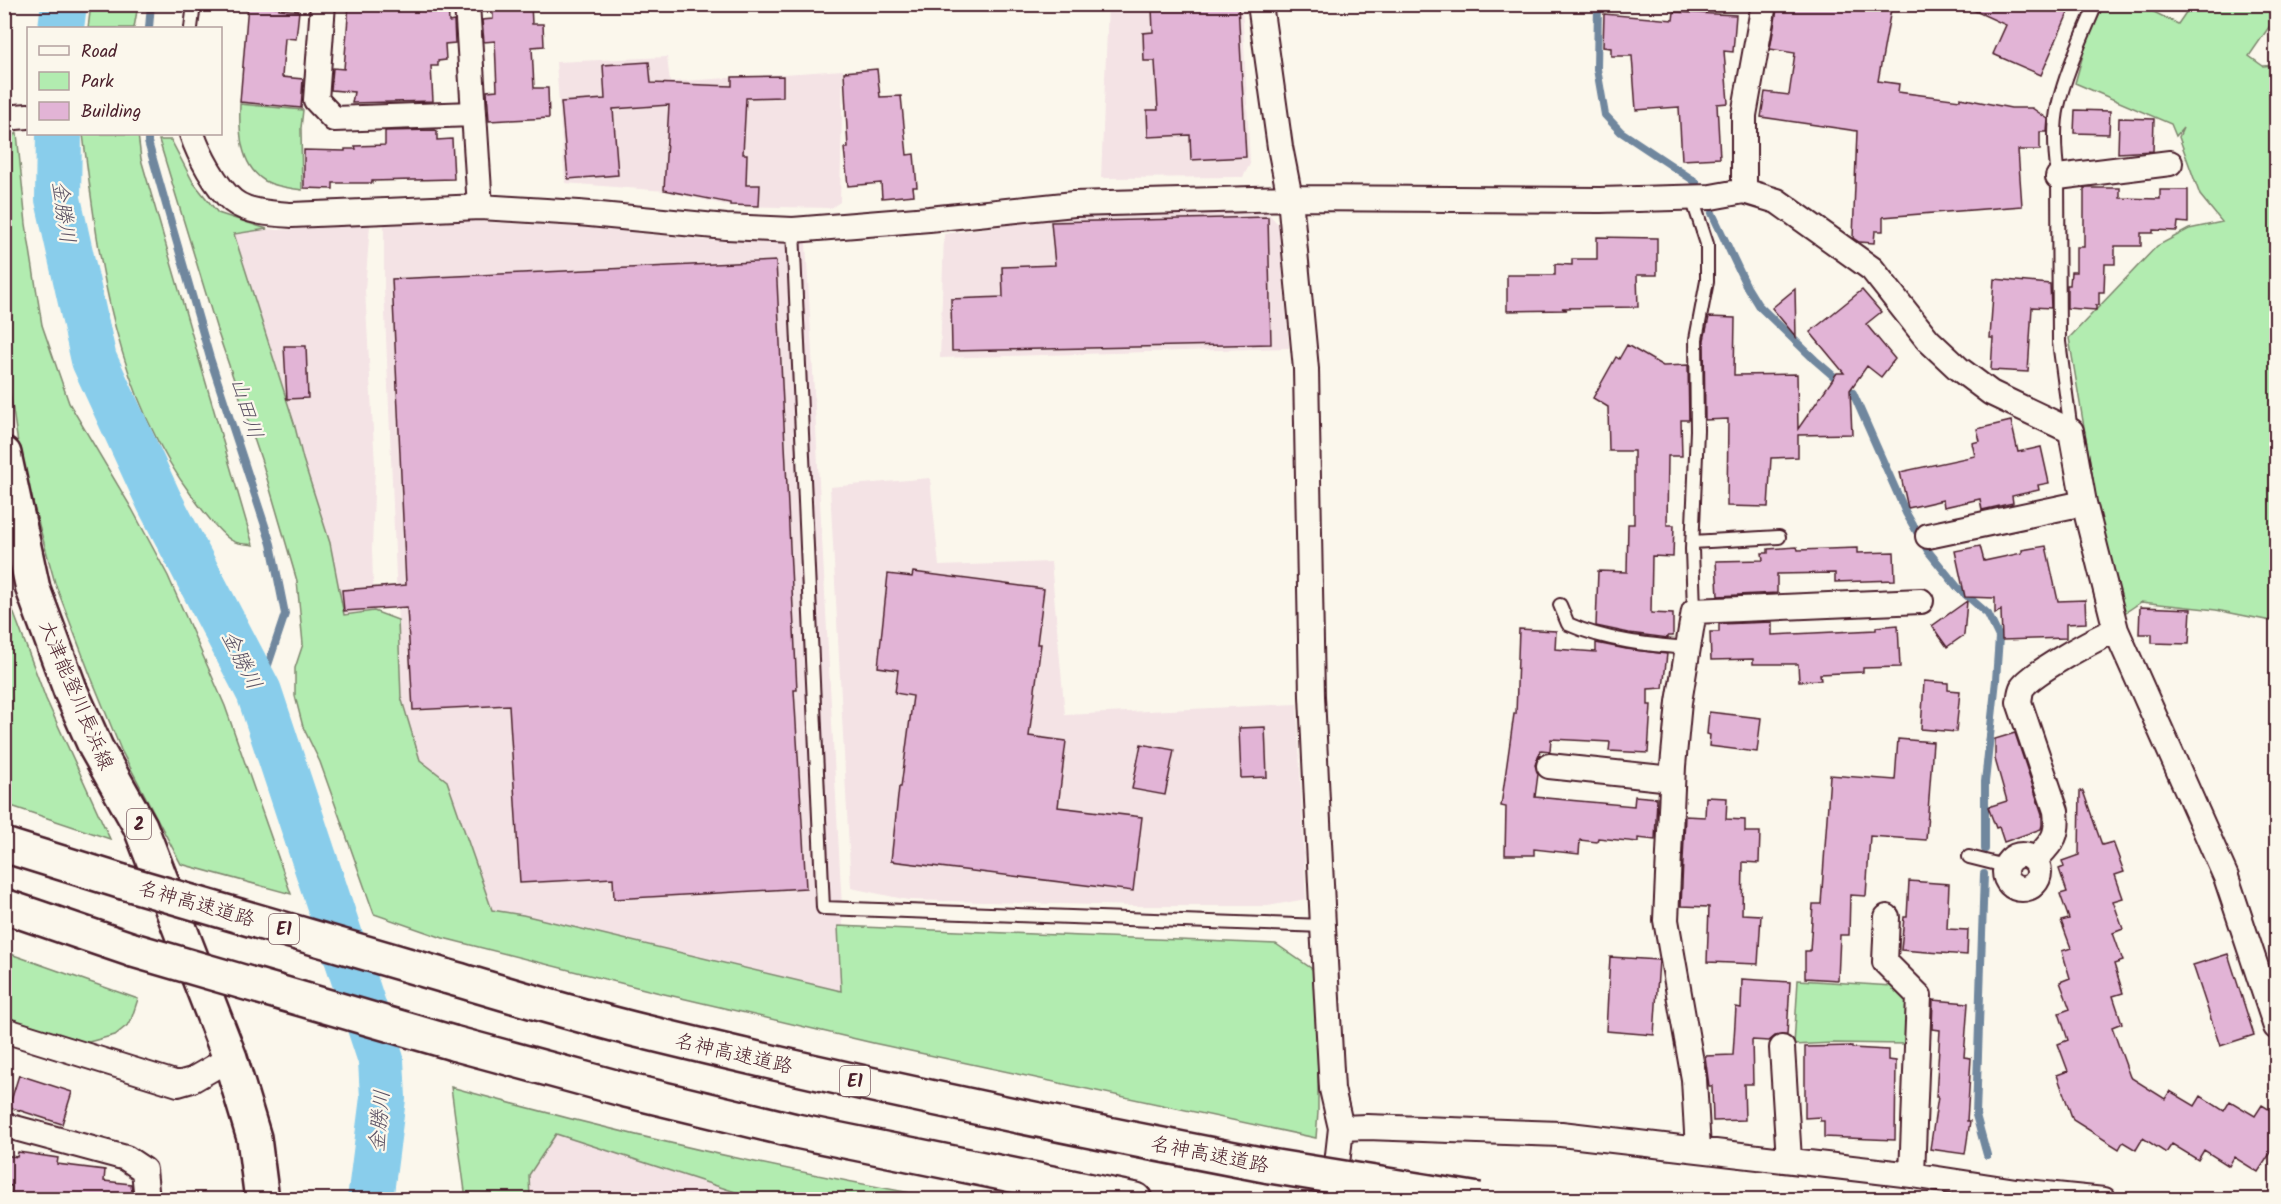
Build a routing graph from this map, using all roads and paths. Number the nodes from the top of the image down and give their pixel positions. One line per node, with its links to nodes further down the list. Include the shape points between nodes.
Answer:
1 (194, 4): 7 (lane)
2 (323, 4): 8 (street, via 316,100 334,119)
3 (467, 4): 8 (street)
4 (1260, 4): 13 (street)
5 (1764, 4): 12 (street, via 1744,115)
6 (2096, 4): 11 (lane, via 2069,68 2058,108)
7 (191, 27)
8 (473, 114): 15 (street)
9 (192, 135): 15 (street, via 215,180 234,202 265,213)
10 (2170, 163): 11 (street)
11 (2058, 177): 17 (lane, via 2059,342)
12 (1744, 191): 14 (street); 17 (street, via 1777,201 1872,269 1928,340 1991,393)
13 (1290, 198): 14 (street); 16 (street, via 1074,204); 35 (street, via 1305,369 1312,696)
14 (1692, 198): 22 (lane, via 1707,244 1707,281 1696,339)
15 (480, 207): 16 (street)
16 (793, 230): 35 (lane, via 823,908)
17 (2071, 431): 19 (street)
18 (4, 454): 39 (main road, 大津能登川長浜線 / 2, via 33,589 96,748 140,826)
19 (2084, 503): 20 (street); 26 (street)
20 (1928, 536)
21 (1779, 537): 22 (lane)
22 (1692, 542): 25 (lane)
23 (1921, 601): 25 (street)
24 (1560, 605): 27 (lane, via 1568,624 1586,632 1647,645)
25 (1694, 611): 27 (street)
26 (2116, 630): 32 (street, via 2095,639 2021,689 2019,702 2058,826 2052,842 2035,860 2016,855); 36 (street, via 2226,878)
27 (1689, 648): 29 (street)
28 (1549, 766): 29 (street)
29 (1672, 779): 42 (street, via 1666,920 1694,1079)
30 (4, 845): 49 (main road, 名神高速道路 / E1, bridge, via 643,1032 1070,1128)
31 (1969, 857): 32 (lane)
32 (2006, 866)
33 (4, 906): 47 (main road, bridge, via 133,950 453,1044 627,1090 796,1131)
34 (1887, 917): 44 (street, via 1886,962 1919,996)
35 (1323, 926): 41 (street, via 1332,1089)
36 (2277, 1027)
37 (4, 1030): 39 (street, via 178,1084)
38 (1782, 1048): 43 (street)
39 (230, 1058): 46 (main road, 大津能登川長浜線 / 2, via 254,1138)
40 (4, 1125): 45 (street, via 126,1158 144,1170)
41 (1341, 1128): 42 (street, via 1561,1134); 48 (street)
42 (1698, 1150): 43 (street)
43 (1789, 1160): 44 (street)
44 (1912, 1175): 50 (street)
45 (147, 1200)
46 (262, 1200)
47 (1136, 1200)
48 (1333, 1200)
49 (1479, 1200)
50 (2104, 1200)

